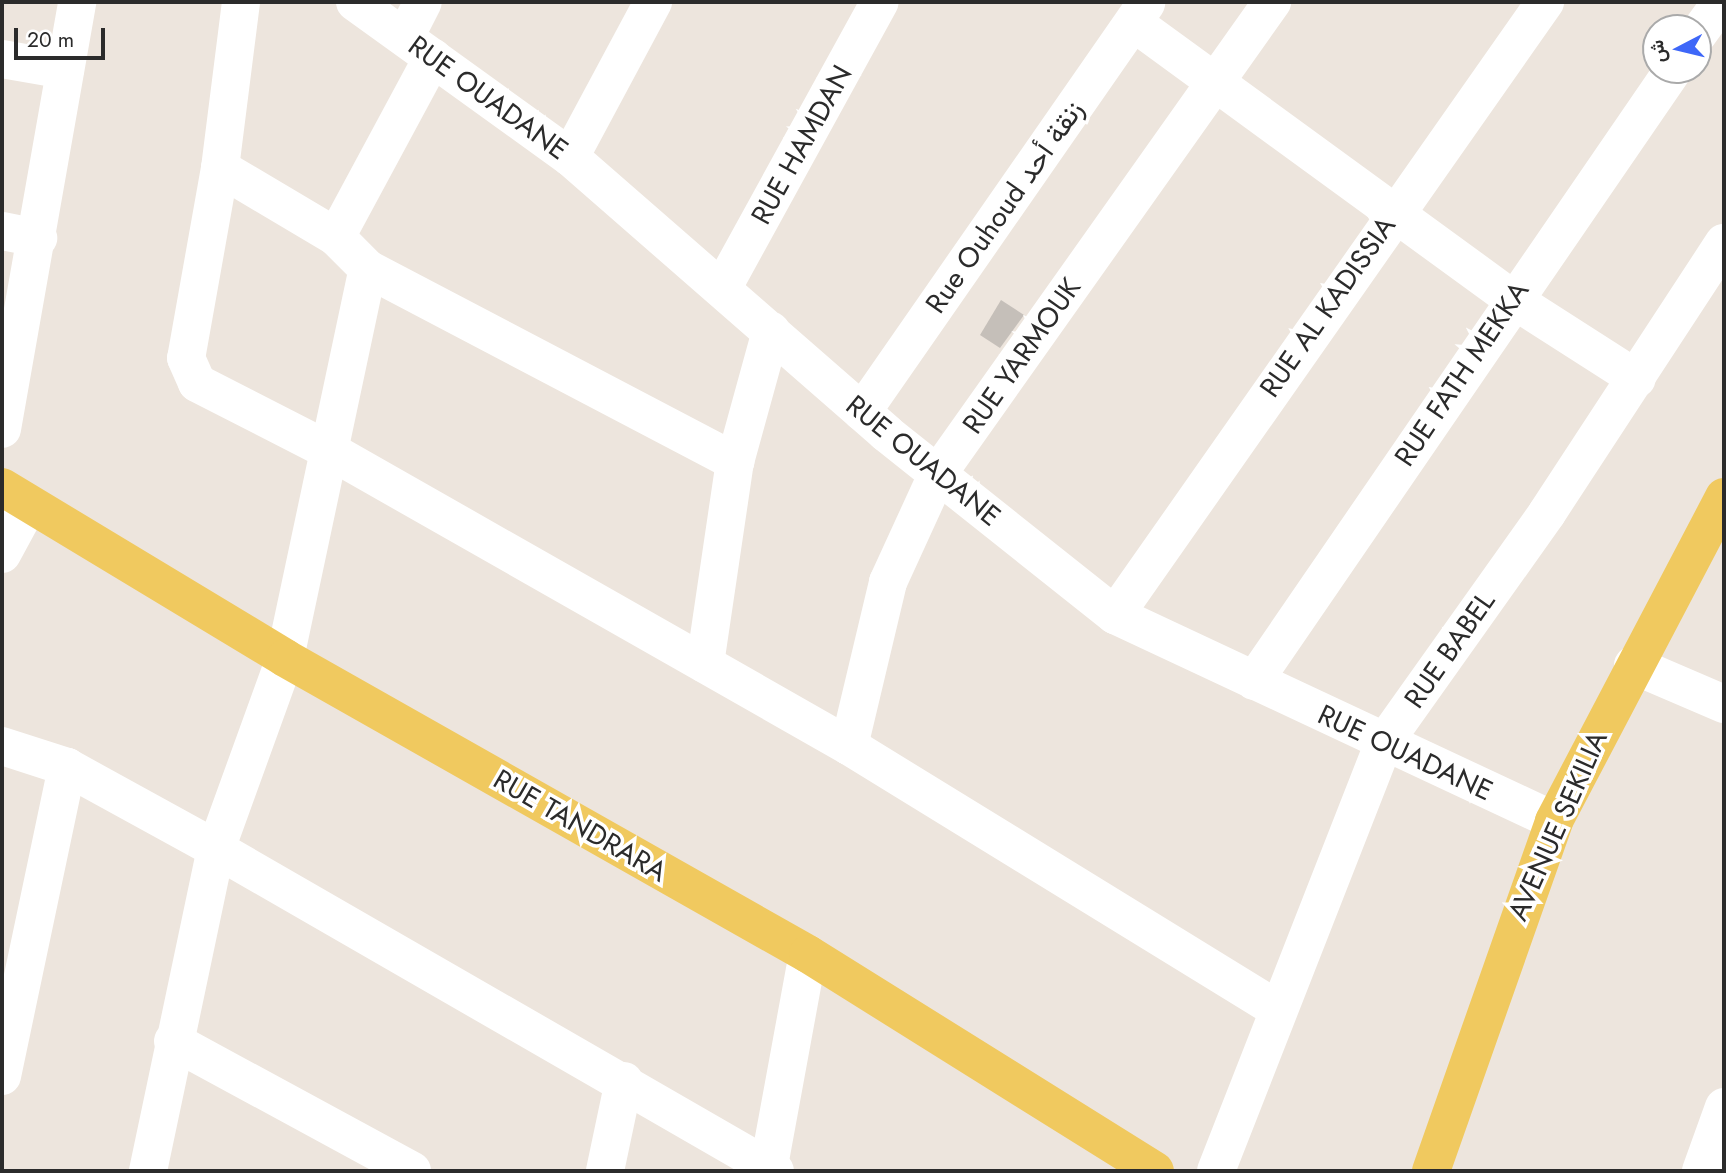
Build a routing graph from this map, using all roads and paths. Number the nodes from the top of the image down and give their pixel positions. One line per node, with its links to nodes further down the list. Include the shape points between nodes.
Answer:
1 (77, 2): 12 (street)
2 (241, 2): 16 (street)
3 (355, 2): 10 (street, RUE OUADANE)
4 (423, 2): 10 (street)
5 (653, 2): 15 (street)
6 (880, 2): 22 (street, RUE HAMDAN)
7 (1272, 2): 13 (street, RUE YARMOUK)
8 (1545, 2): 17 (street, RUE AL KADISSIA)
9 (1141, 12): 13 (street); 26 (street, Rue Ouhoud زنقة أحد)
10 (419, 47): 15 (street, RUE OUADANE); 19 (street)
11 (2, 59): 12 (street)
12 (65, 70): 18 (street)
13 (1216, 84): 17 (street); 30 (street, RUE YARMOUK)
14 (1663, 84): 23 (street, RUE FATH MEKKA)
15 (570, 158): 22 (street, RUE OUADANE)
16 (220, 167): 19 (street); 28 (street, via 186,358 188,372 197,383)
17 (1395, 212): 23 (street); 34 (street, RUE AL KADISSIA)
18 (20, 235): 27 (street)
19 (336, 237): 21 (street)
20 (1724, 243): 25 (street, RUE BABEL)
21 (368, 269): 28 (street); 29 (street)
22 (723, 288): 24 (street, RUE OUADANE)
23 (1512, 299): 25 (street); 38 (street, RUE FATH MEKKA)
24 (771, 331): 26 (street, RUE OUADANE); 29 (street)
25 (1637, 379): 40 (street, RUE BABEL)
26 (862, 412): 30 (street, RUE OUADANE)
27 (2, 429)
28 (332, 452): 35 (street); 36 (street)
29 (735, 462): 36 (street)
30 (937, 475): 34 (street, RUE OUADANE); 42 (street, RUE YARMOUK, via 888,582)
31 (15, 496): 33 (street); 35 (main road, RUE TANDRARA)
32 (1724, 497): 37 (main road, AVENUE SEKILIA)
33 (2, 554)
34 (1115, 615): 38 (street, RUE OUADANE)
35 (285, 658): 45 (street); 47 (main road, RUE TANDRARA)
36 (705, 664): 42 (street)
37 (1633, 665): 39 (street); 44 (main road, AVENUE SEKILIA)
38 (1254, 681): 40 (street, RUE OUADANE)
39 (1724, 704)
40 (1384, 744): 44 (street, RUE OUADANE); 48 (street, RUE BABEL)
41 (2, 746): 43 (street)
42 (849, 746): 48 (street)
43 (67, 767): 45 (street); 46 (street)
44 (1555, 821): 59 (main road, AVENUE SEKILIA)
45 (216, 849): 49 (street); 51 (street)
46 (17, 923): 50 (street)
47 (808, 954): 53 (street); 57 (main road, RUE TANDRARA)
48 (1277, 1009): 58 (street, RUE BABEL)
49 (173, 1041): 54 (street); 55 (street)
50 (2, 1076)
51 (624, 1081): 53 (street); 56 (street)
52 (1724, 1107): 60 (street)
53 (770, 1170)
54 (148, 1171)
55 (412, 1171)
56 (605, 1171)
57 (1155, 1171)
58 (1216, 1171)
59 (1431, 1171)
60 (1701, 1171)

